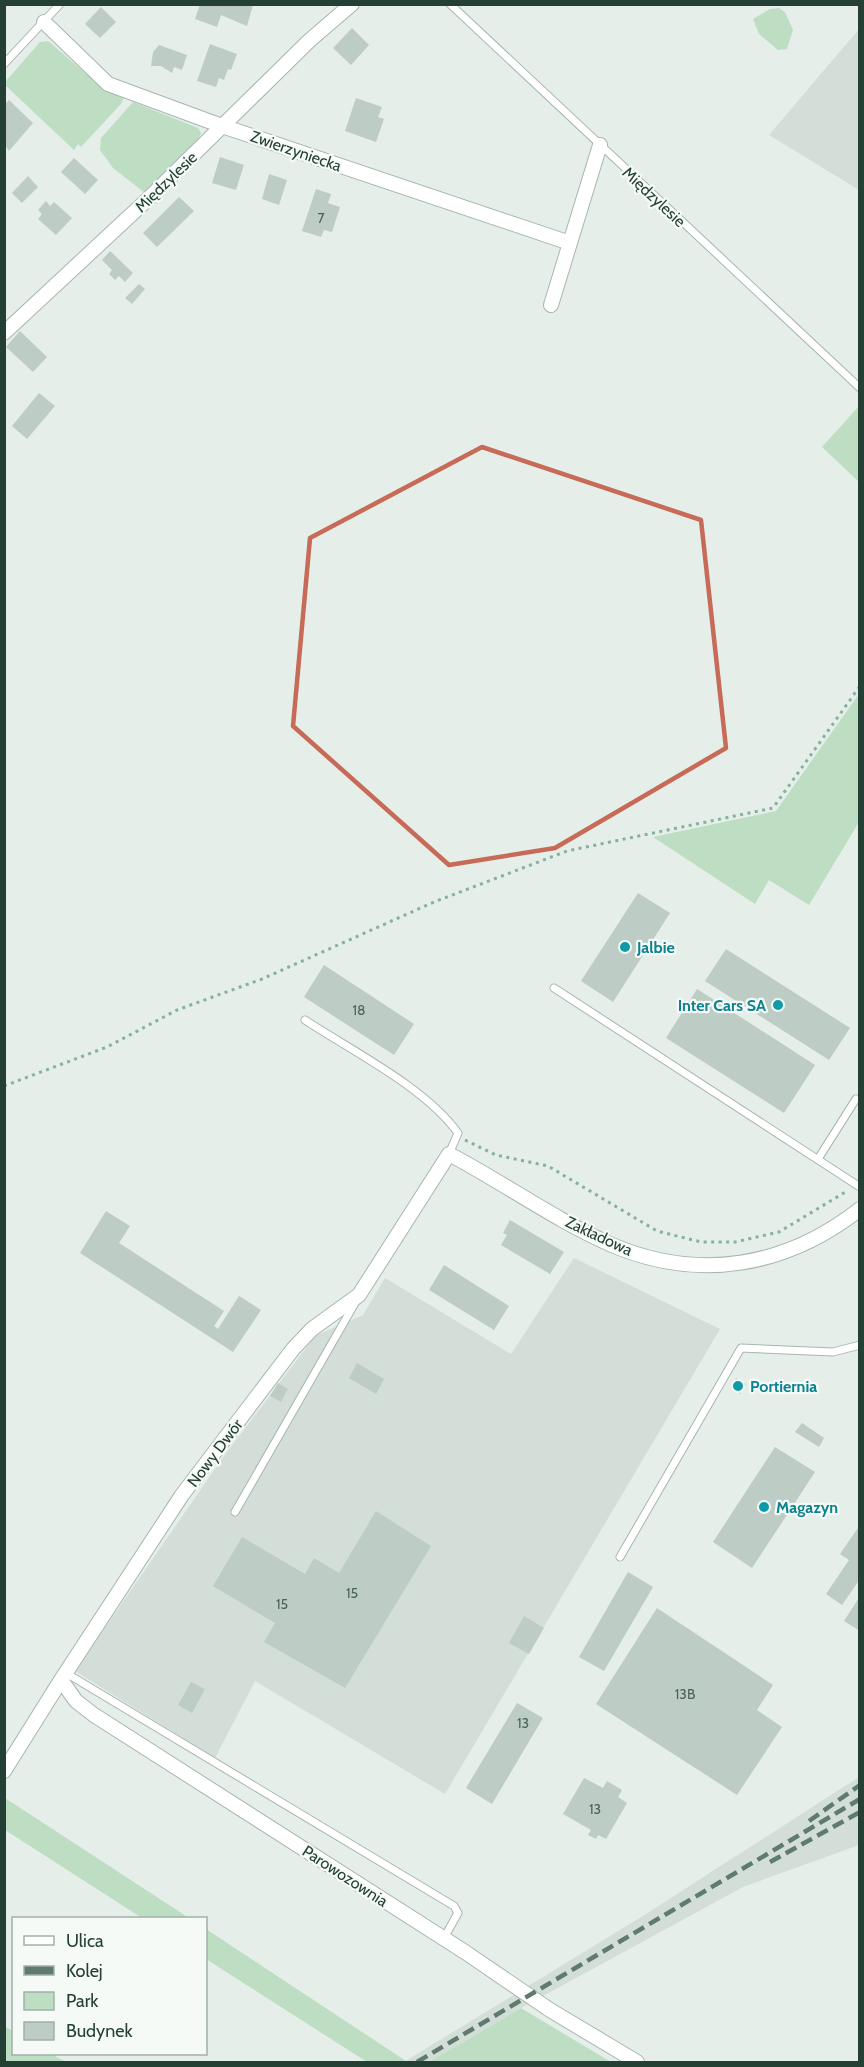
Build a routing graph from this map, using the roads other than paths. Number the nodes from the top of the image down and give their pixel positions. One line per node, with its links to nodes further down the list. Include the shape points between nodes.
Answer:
1 (60, 4): 4 (lane)
2 (352, 4): 6 (street, Międzylesie)
3 (450, 4): 7 (lane, Międzylesie)
4 (44, 22): 5 (lane); 6 (street, Zwierzyniecka, via 108,84)
5 (4, 64)
6 (222, 126): 8 (street, Zwierzyniecka); 10 (street, Międzylesie)
7 (600, 145): 8 (street); 11 (lane, Międzylesie)
8 (570, 243): 9 (street)
9 (551, 305)
10 (4, 333)
11 (860, 388)
12 (555, 988): 16 (lane)
13 (304, 1020): 15 (lane, via 445,1114 458,1133)
14 (856, 1099): 16 (lane)
15 (449, 1154): 18 (street, Zakładowa, via 602,1240 641,1255 684,1264 722,1265 767,1258 818,1238); 19 (street, Nowy Dwór)
16 (818, 1159): 17 (lane)
17 (856, 1187)
18 (860, 1209)
19 (359, 1295): 21 (lane); 23 (street, Nowy Dwór, via 312,1329 293,1349 182,1496)
20 (860, 1345): 22 (lane, via 833,1352 741,1347)
21 (235, 1512)
22 (620, 1557)
23 (63, 1676): 24 (street, Nowy Dwór); 25 (street, Parowozownia, via 76,1701 94,1715); 25 (lane, via 454,1906 456,1920)
24 (4, 1771)
25 (444, 1938): 26 (street, Parowozownia, via 550,2010)
26 (637, 2062)

